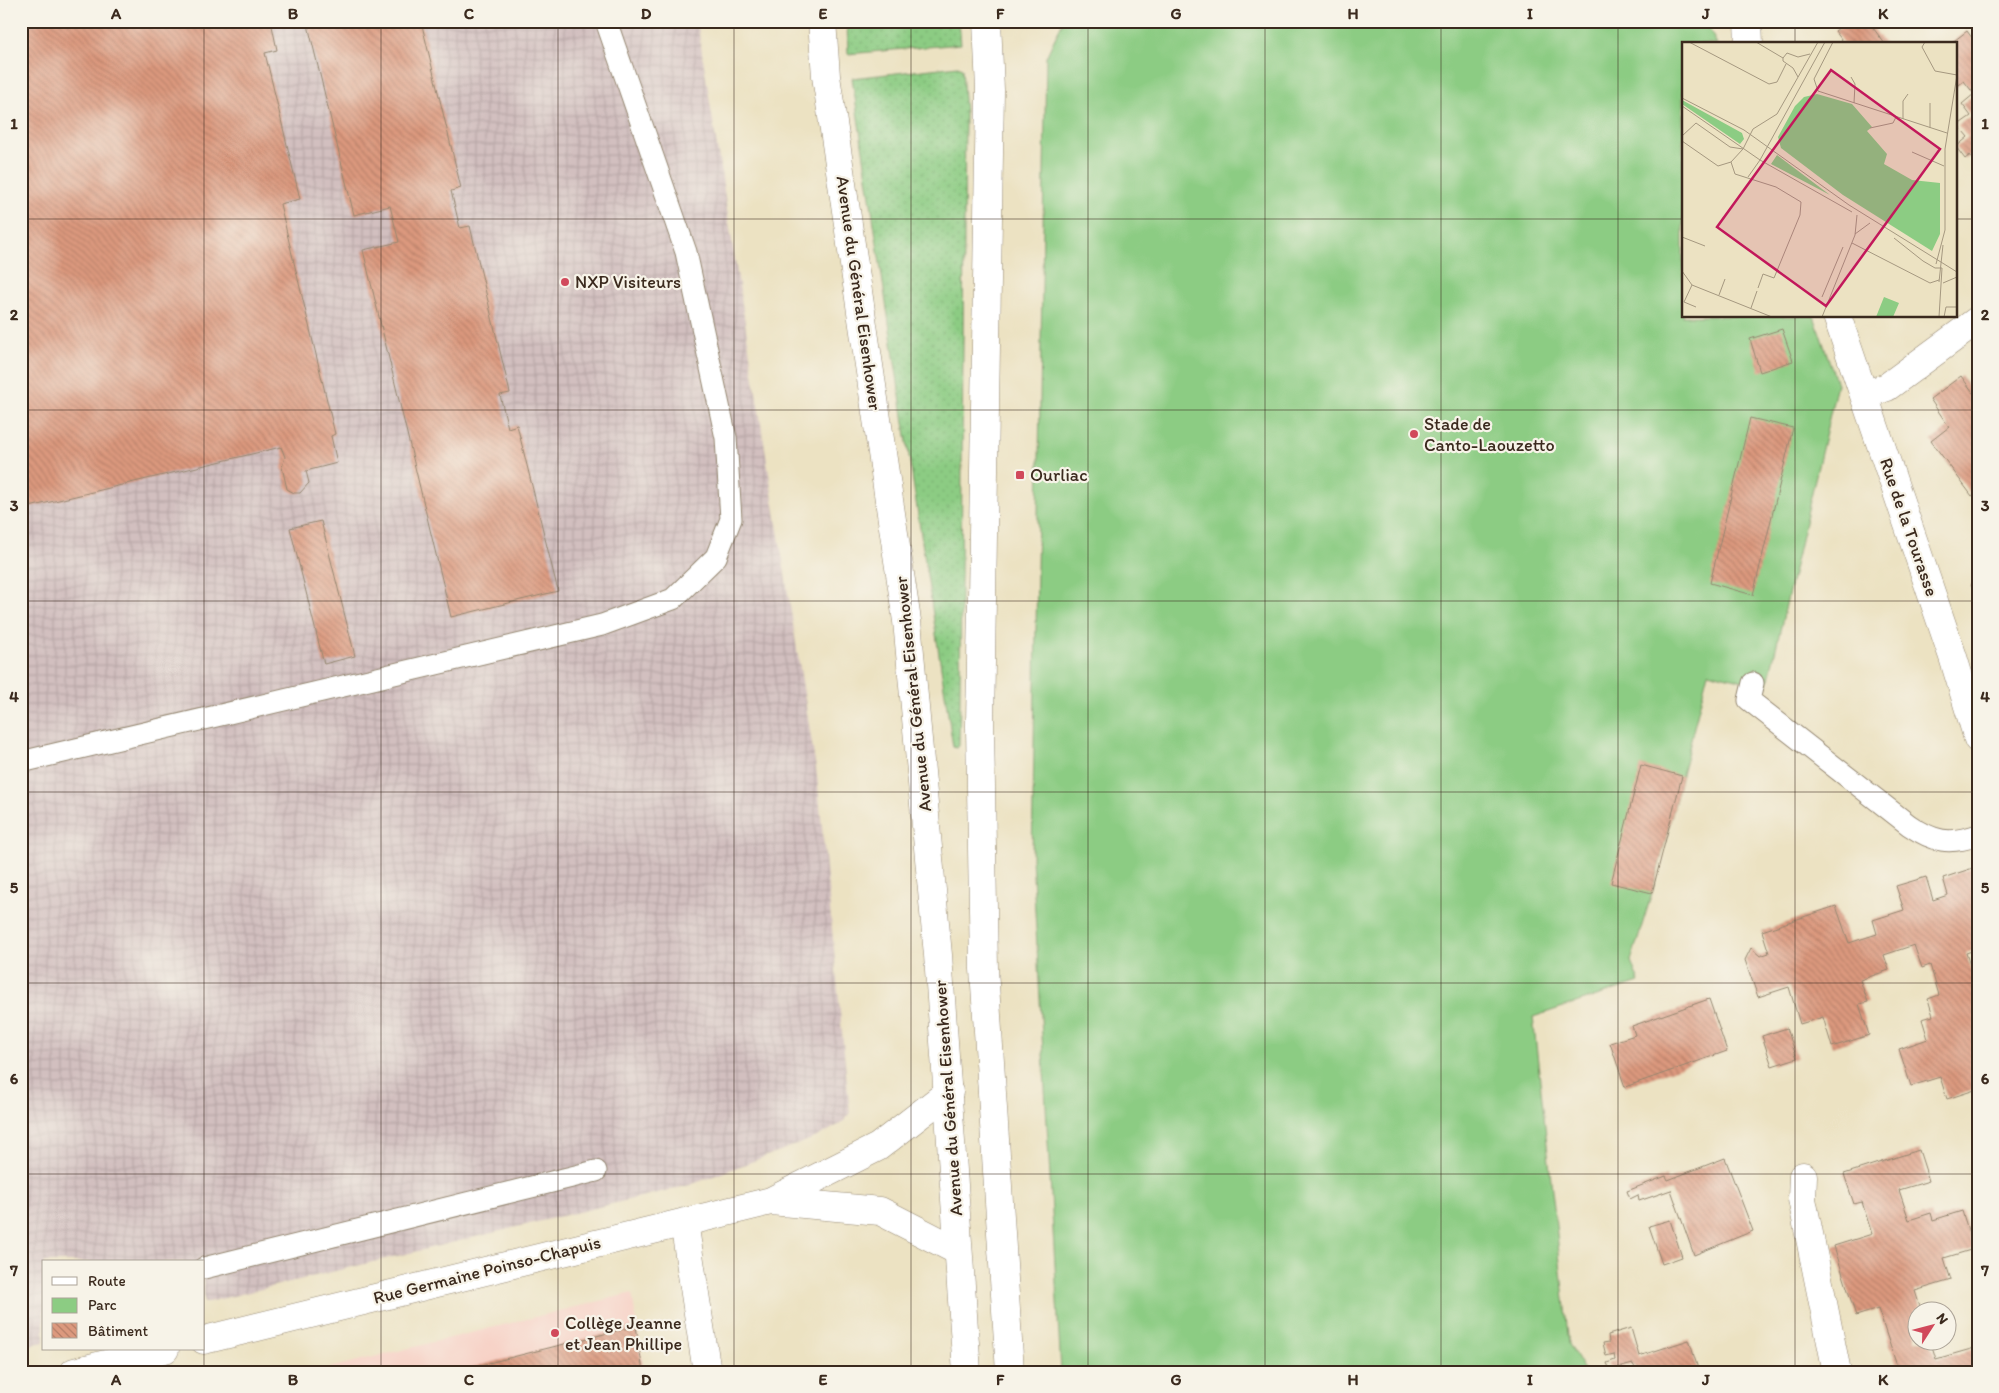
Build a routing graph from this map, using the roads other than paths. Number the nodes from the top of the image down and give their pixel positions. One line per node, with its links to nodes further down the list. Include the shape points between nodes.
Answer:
1 (606, 21): 11 (lane, via 686,252 726,438 731,519 716,557 673,598 602,625)
2 (822, 21): 13 (main road, Avenue du Général Eisenhower, via 826,76 908,621)
3 (987, 21): 25 (main road, via 990,90 980,726 984,969)
4 (1748, 21): 5 (main road)
5 (1749, 42)
6 (1838, 318): 8 (main road, Rue de la Tourasse)
7 (1978, 320): 8 (main road, via 1888,387)
8 (1864, 395): 10 (main road, Rue de la Tourasse)
9 (1752, 683): 12 (lane, via 1749,700 1928,838 1957,842)
10 (1978, 739)
11 (21, 762)
12 (1978, 835)
13 (949, 1092): 16 (main road, Rue Germaine Poinso-Chapuis, via 878,1147); 18 (main road, Avenue du Général Eisenhower)
14 (596, 1171): 19 (lane)
15 (1803, 1176): 26 (main road, via 1802,1199)
16 (771, 1201): 17 (main road, Rue Germaine Poinso-Chapuis); 18 (main road, Rue Germaine Poinso-Chapuis, via 880,1211)
17 (684, 1222): 20 (main road, Rue Germaine Poinso-Chapuis); 23 (main road)
18 (958, 1251): 24 (main road, Avenue du Général Eisenhower)
19 (205, 1268)
20 (205, 1340)
21 (161, 1350): 22 (main road)
22 (74, 1372)
23 (707, 1372)
24 (967, 1372)
25 (1010, 1372)
26 (1837, 1372)

